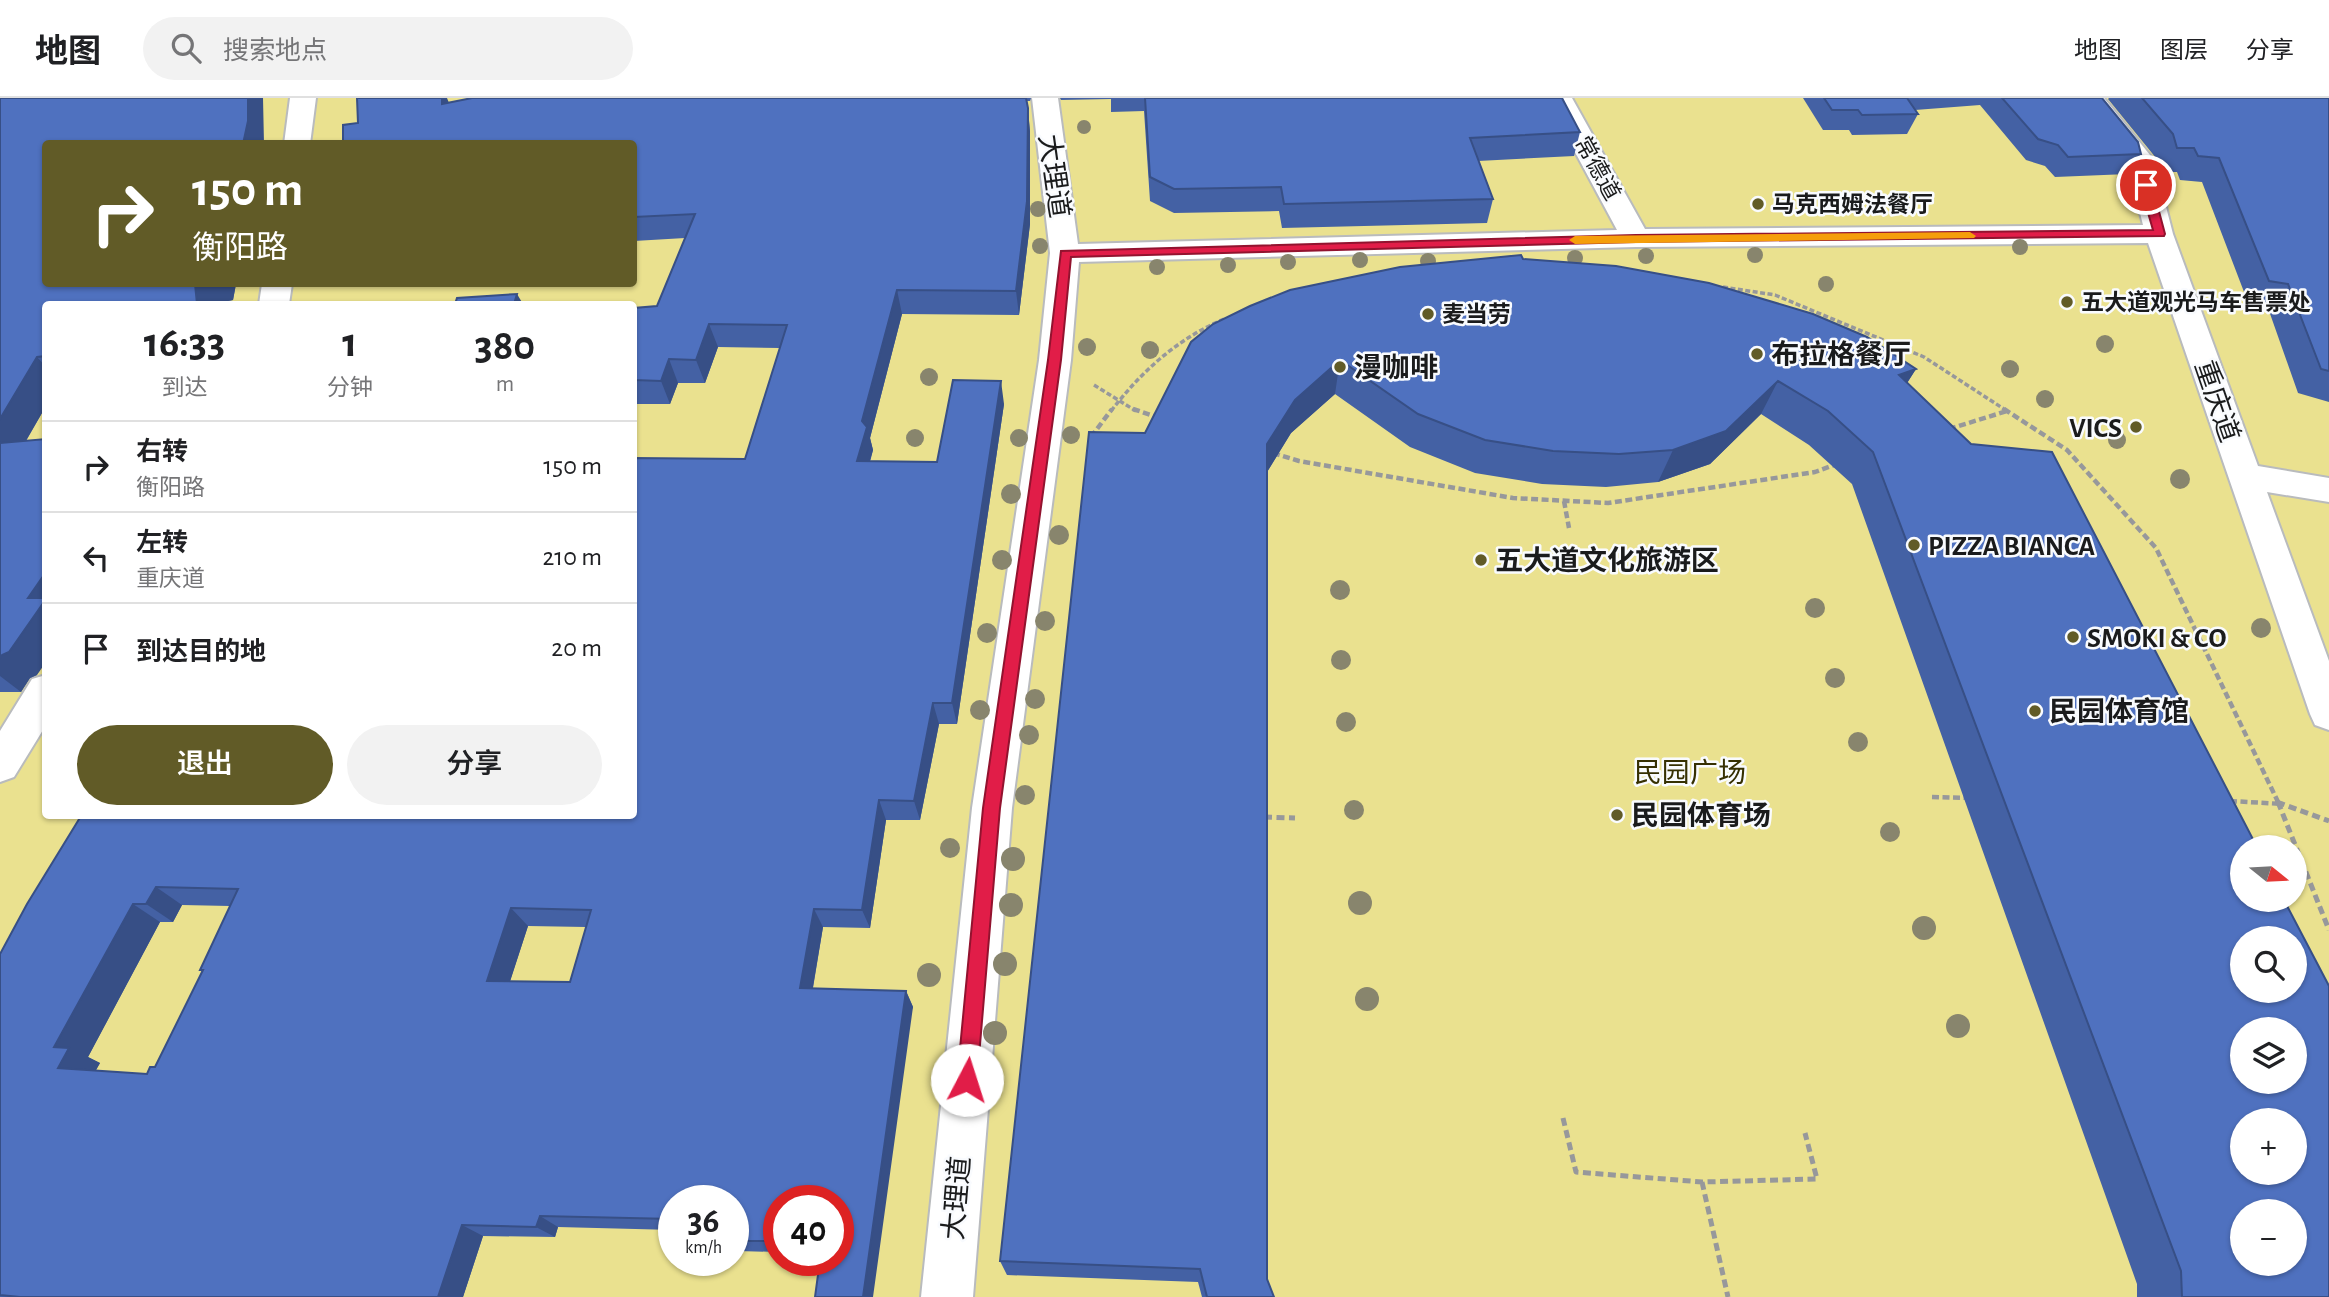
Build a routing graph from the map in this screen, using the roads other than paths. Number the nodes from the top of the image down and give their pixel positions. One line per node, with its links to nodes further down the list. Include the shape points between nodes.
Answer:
1 (303, 98): 5 (street)
2 (1045, 98): 8 (street, 大理道)
3 (1559, 98): 7 (street, 常德道)
4 (2090, 98): 6 (street, 重庆道, via 2140,160)
5 (298, 140)
6 (2160, 234): 7 (street); 9 (street, 重庆道)
7 (1636, 238): 8 (street)
8 (1065, 253): 14 (street, 大理道, via 1055,360 992,808)
9 (2245, 476): 10 (street); 12 (street, 重庆道)
10 (2329, 490)
11 (42, 697): 13 (street)
12 (2329, 714)
13 (0, 765)
14 (947, 1297)

